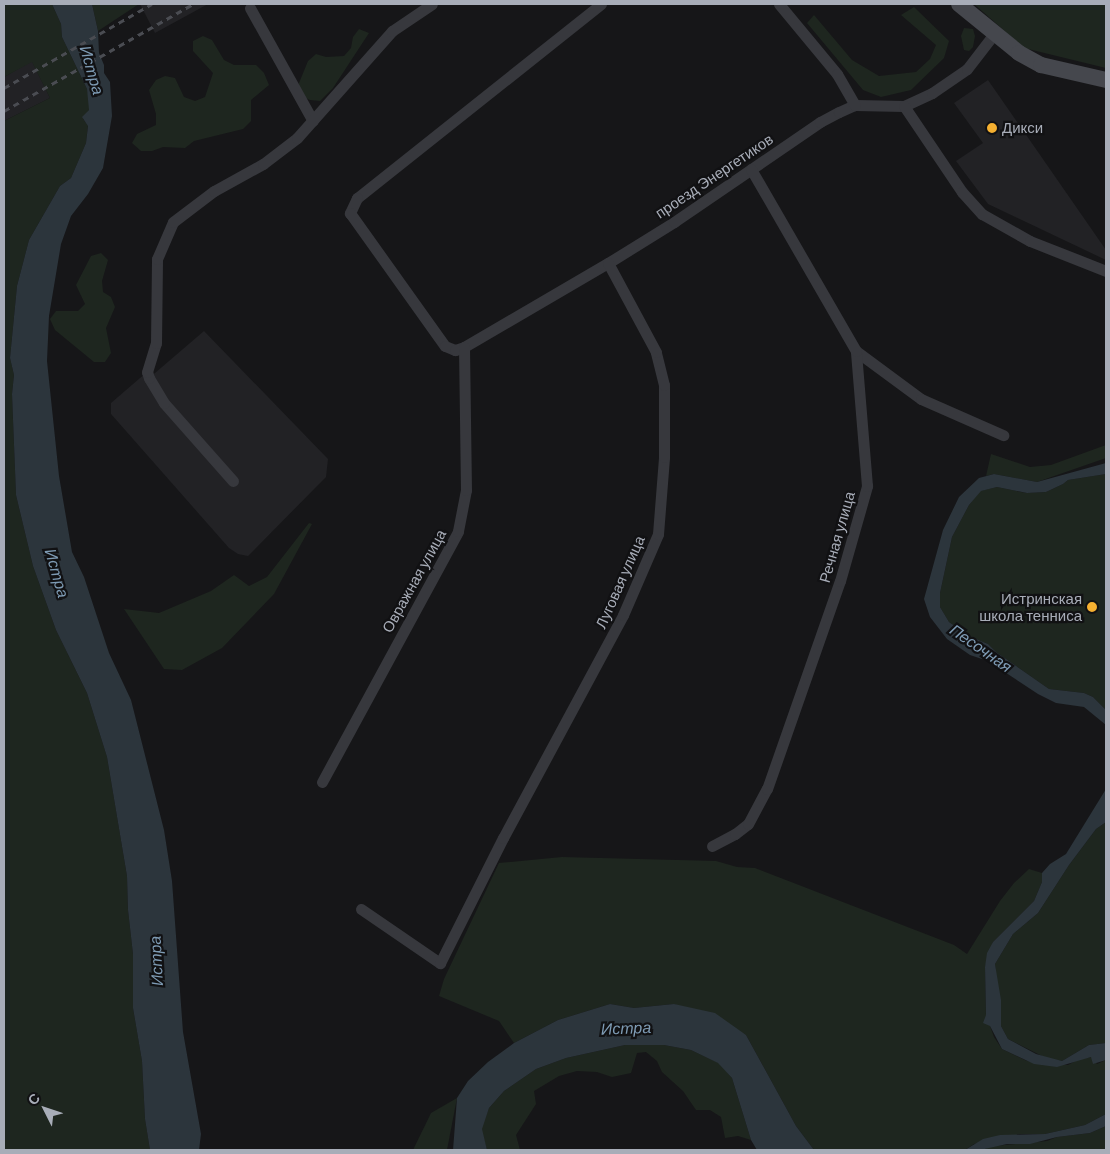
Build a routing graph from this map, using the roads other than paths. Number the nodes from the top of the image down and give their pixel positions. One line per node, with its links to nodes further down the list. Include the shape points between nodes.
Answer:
1 (432, 4): 10 (street, via 392,31)
2 (601, 4): 14 (street, via 357,198 350,213 445,346 456,350)
3 (779, 4): 8 (street, via 837,74)
4 (959, 4): 6 (main road)
5 (250, 8): 10 (street)
6 (994, 34): 7 (main road, via 1041,65); 9 (street, проезд Энергетиков, via 967,68 932,93)
7 (1106, 80)
8 (855, 105): 9 (street, проезд Энергетиков); 11 (street, проезд Энергетиков, via 820,122)
9 (904, 106): 13 (street, via 962,192 982,214 1030,241)
10 (313, 121): 17 (street, via 298,138 263,164 214,191 173,222 157,259 156,344 148,378 164,403)
11 (751, 169): 12 (street, проезд Энергетиков); 15 (street, Речная улица)
12 (608, 263): 14 (street, проезд Энергетиков); 20 (street, Луговая улица, via 656,352 664,385 664,457 658,534 623,615 502,838 440,963)
13 (1106, 271)
14 (464, 347): 18 (street, Овражная улица, via 466,490 458,531)
15 (856, 351): 16 (street, via 921,399); 19 (street, Речная улица, via 867,486 857,524 767,789 748,824)
16 (1003, 435)
17 (233, 481)
18 (322, 782)
19 (712, 846)
20 (361, 909)

